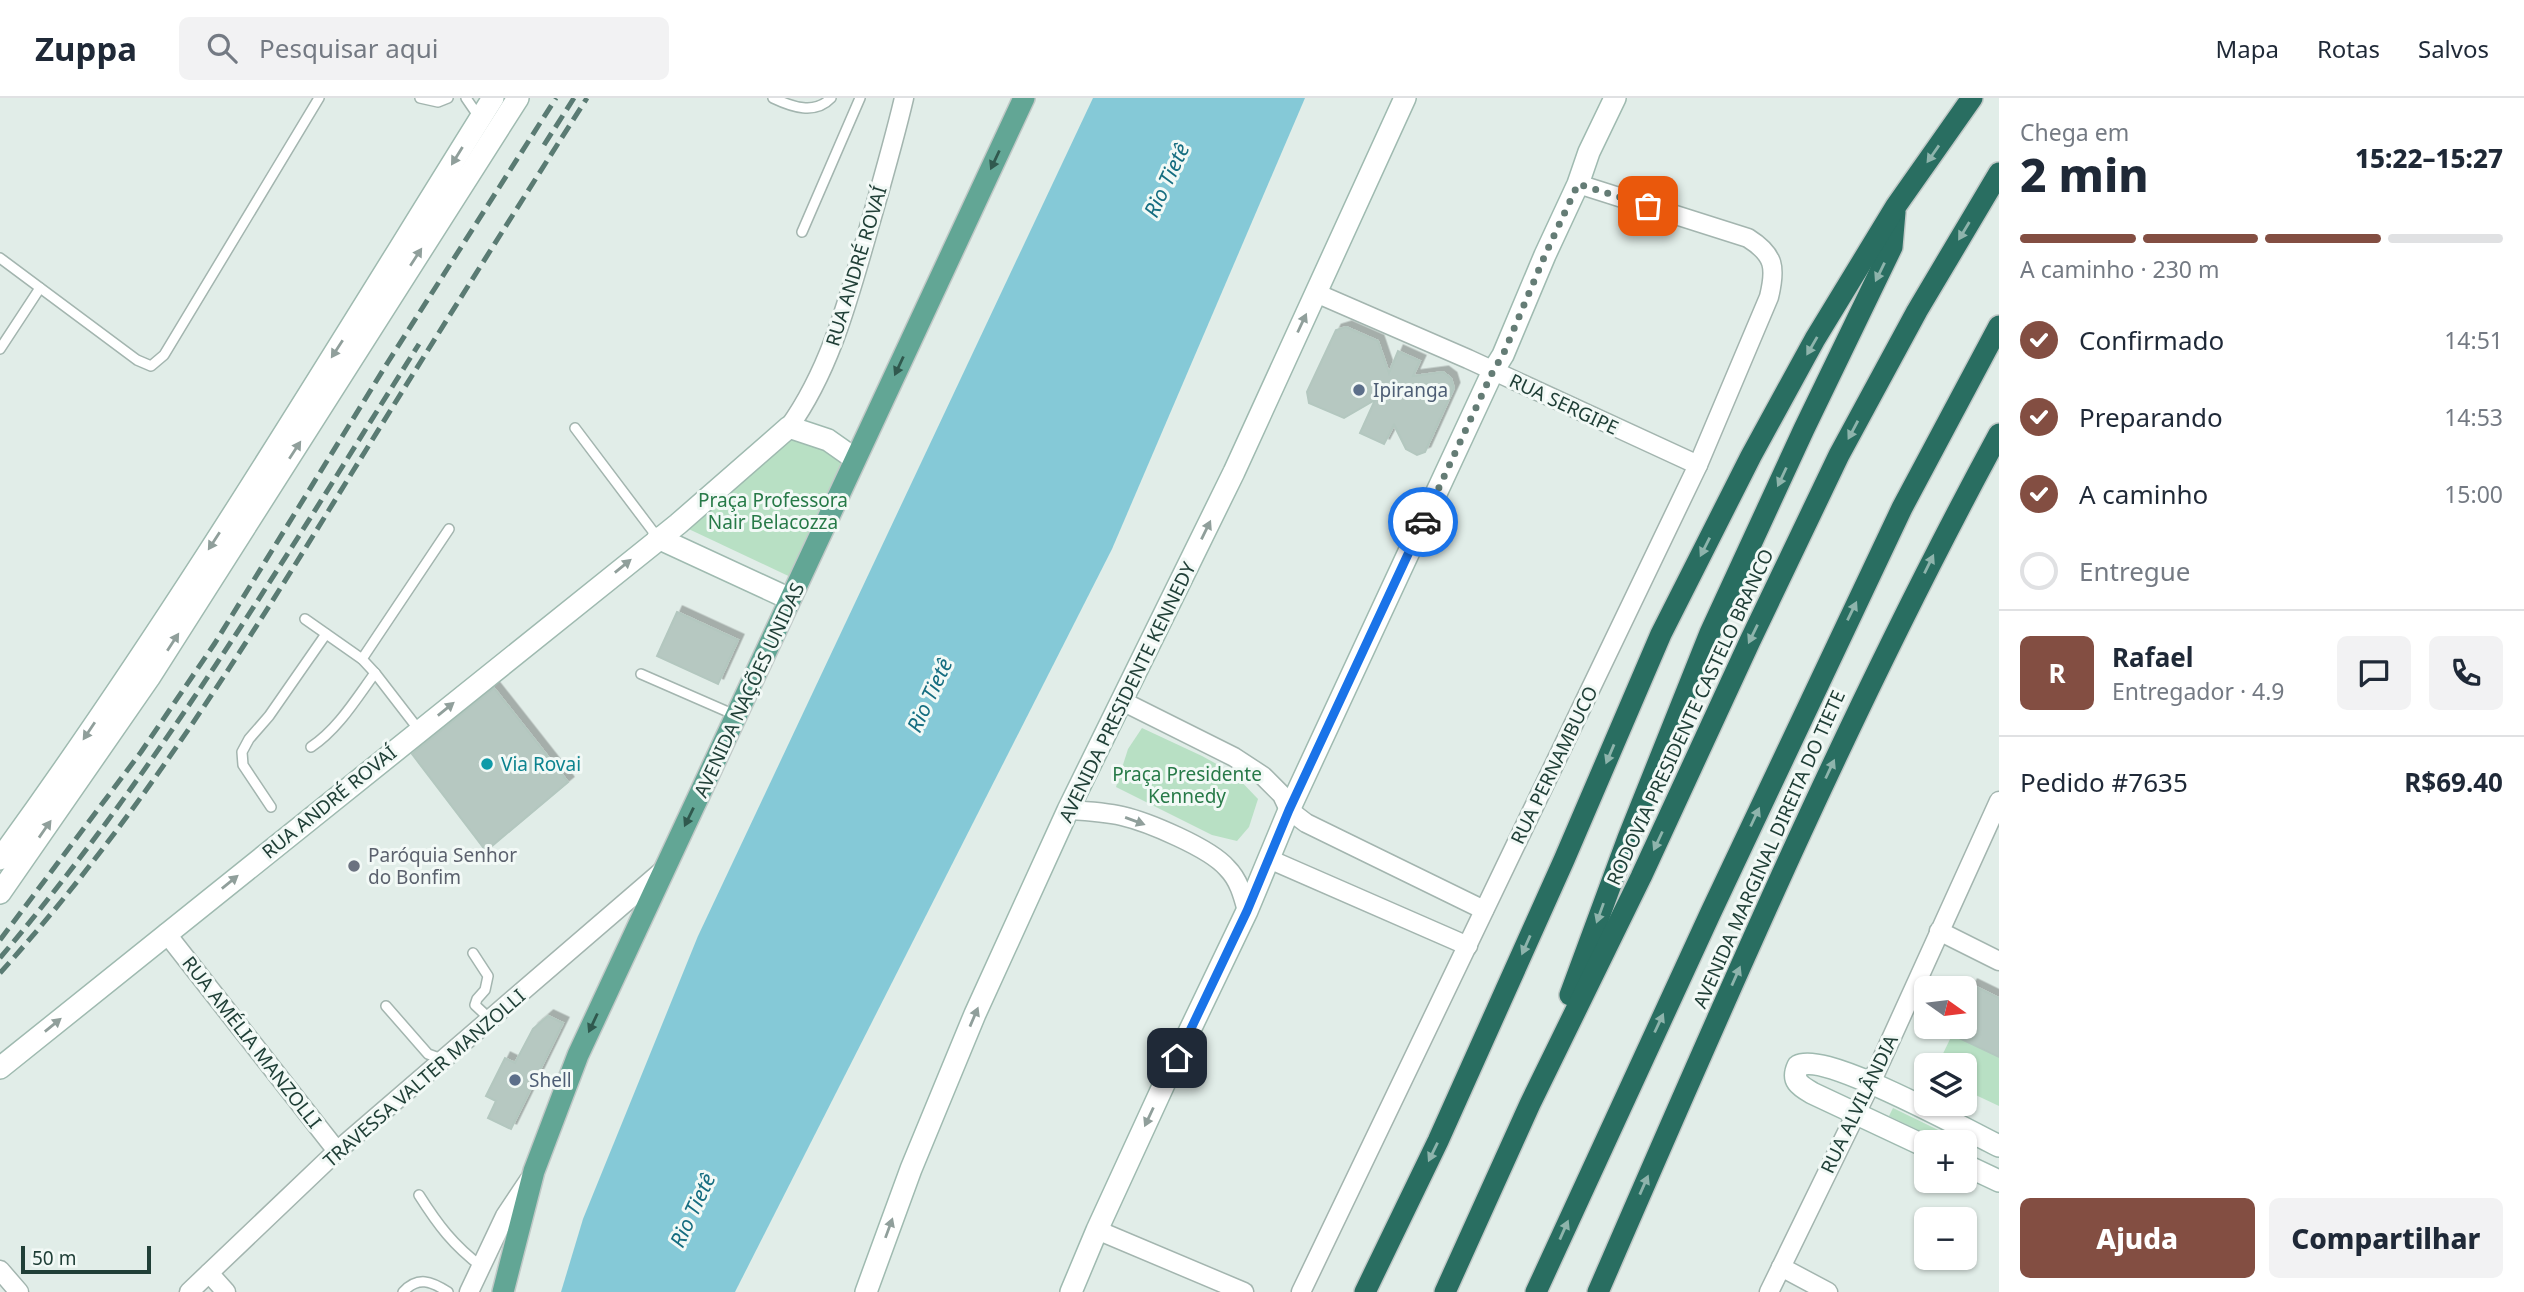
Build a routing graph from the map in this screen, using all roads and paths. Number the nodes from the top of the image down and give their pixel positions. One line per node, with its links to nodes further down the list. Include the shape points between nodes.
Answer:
1 (319, 98): 21 (lane, via 164,355 152,366 137,360)
2 (420, 98): 3 (lane, via 438,102)
3 (448, 98)
4 (466, 98): 15 (lane)
5 (493, 98): 15 (main road)
6 (519, 98): 50 (main road, one-way to 6, via 149,678)
7 (773, 98): 8 (lane, via 810,109)
8 (831, 98)
9 (860, 98): 19 (lane)
10 (904, 98): 26 (street, RUA ANDRÉ ROVAÍ, via 830,353)
11 (1024, 98): 29 (main road, AVENIDA NAÇÕES UNIDAS, one-way to 29)
12 (1405, 98): 22 (main road, AVENIDA PRESIDENTE KENNEDY)
13 (1615, 98): 17 (main road)
14 (1972, 98): 18 (highway, one-way to 18)
15 (480, 119): 47 (main road, one-way to 47, via 239,504)
16 (1999, 173): 63 (highway, RODOVIA PRESIDENTE CASTELO BRANCO, one-way to 63, via 1839,455)
17 (1578, 184): 25 (main road); 30 (street, RUA PERNAMBUCO, via 1748,238 1765,248 1772,263 1769,298)
18 (1896, 206): 63 (highway, one-way to 63, via 1892,247 1710,633); 88 (highway, one-way to 88, via 1751,456 1661,634 1443,1129)
19 (802, 232)
20 (0, 258): 21 (lane)
21 (40, 288): 24 (lane)
22 (1315, 293): 25 (street, RUA SERGIPE); 39 (main road, AVENIDA PRESIDENTE KENNEDY, one-way to 22)
23 (1999, 326): 90 (highway, one-way to 23, via 1884,544)
24 (0, 349)
25 (1493, 371): 30 (street, RUA SERGIPE); 46 (main road)
26 (789, 427): 29 (main road, via 828,440); 32 (main road, RUA ANDRÉ ROVAÍ)
27 (575, 428): 32 (lane)
28 (1999, 434): 91 (highway, AVENIDA MARGINAL DIREITA DO TIETE, one-way to 28, via 1860,703)
29 (855, 459): 33 (main road, AVENIDA NAÇÕES UNIDAS)
30 (1698, 465): 51 (street, RUA PERNAMBUCO)
31 (449, 529): 36 (lane)
32 (658, 538): 33 (main road); 41 (main road, RUA ANDRÉ ROVAÍ, one-way to 32)
33 (790, 600): 40 (main road, AVENIDA NAÇÕES UNIDAS)
34 (305, 619): 35 (lane)
35 (326, 634): 36 (lane); 44 (lane, via 242,752 243,765)
36 (362, 659): 37 (lane)
37 (375, 673): 41 (lane); 42 (lane, via 345,714)
38 (641, 674): 40 (lane)
39 (1122, 701): 45 (main road, AVENIDA PRESIDENTE KENNEDY); 46 (street, via 1234,757 1276,788)
40 (737, 716): 49 (main road, AVENIDA NAÇÕES UNIDAS, one-way to 49)
41 (419, 730): 54 (main road, RUA ANDRÉ ROVAÍ, one-way to 41)
42 (311, 747)
43 (1999, 801): 53 (street, RUA ALVILÂNDIA)
44 (271, 807)
45 (1068, 810): 52 (street, one-way to 52, via 1129,818 1206,852 1233,875); 84 (main road, AVENIDA PRESIDENTE KENNEDY, one-way to 45, via 975,1014)
46 (1289, 810): 48 (main road); 51 (street)
47 (0, 859)
48 (1269, 859): 52 (main road); 55 (street)
49 (664, 870): 59 (street, TRAVESSA VALTER MANZOLLI); 68 (main road, AVENIDA NAÇÕES UNIDAS, one-way to 68, via 578,1055)
50 (3, 889)
51 (1484, 909): 55 (street, RUA PERNAMBUCO)
52 (1247, 911): 72 (main road, one-way to 72)
53 (1940, 931): 57 (street); 62 (street, RUA ALVILÂNDIA)
54 (166, 933): 61 (main road, RUA ANDRÉ ROVAÍ, one-way to 54); 67 (street, RUA AMÉLIA MANZOLLI)
55 (1468, 946): 87 (street, RUA PERNAMBUCO)
56 (473, 953): 59 (lane, via 488,976 475,1005)
57 (1999, 961)
58 (386, 1006): 60 (lane, via 428,1054)
59 (491, 1020): 60 (street, TRAVESSA VALTER MANZOLLI)
60 (444, 1060): 67 (street, TRAVESSA VALTER MANZOLLI)
61 (0, 1068)
62 (1871, 1083): 64 (street, RUA ALVILÂNDIA); 64 (main road, via 1824,1065 1798,1066 1795,1076 1799,1085); 66 (main road)
63 (1530, 1104): 89 (highway, RODOVIA PRESIDENTE CASTELO BRANCO)
64 (1856, 1115): 65 (main road); 74 (street, RUA ALVILÂNDIA)
65 (1914, 1141)
66 (1999, 1146)
67 (337, 1151): 76 (street, TRAVESSA VALTER MANZOLLI)
68 (534, 1171): 73 (street, via 505,1216); 83 (main road, AVENIDA NAÇÕES UNIDAS)
69 (1977, 1171): 70 (main road)
70 (1999, 1181)
71 (419, 1195): 73 (lane, via 443,1232)
72 (1097, 1230): 85 (main road); 86 (street)
73 (482, 1266): 82 (street)
74 (1781, 1267): 92 (street, RUA ALVILÂNDIA); 93 (street)
75 (0, 1270): 77 (street)
76 (209, 1273): 78 (street, TRAVESSA VALTER MANZOLLI); 79 (street)
77 (19, 1292)
78 (189, 1292)
79 (226, 1292)
80 (403, 1292): 81 (lane, via 421,1280)
81 (448, 1292)
82 (469, 1292)
83 (503, 1292)
84 (866, 1292)
85 (1071, 1292)
86 (1244, 1292)
87 (1301, 1292)
88 (1365, 1292)
89 (1445, 1292)
90 (1536, 1292)
91 (1598, 1292)
92 (1769, 1292)
93 (1828, 1292)

